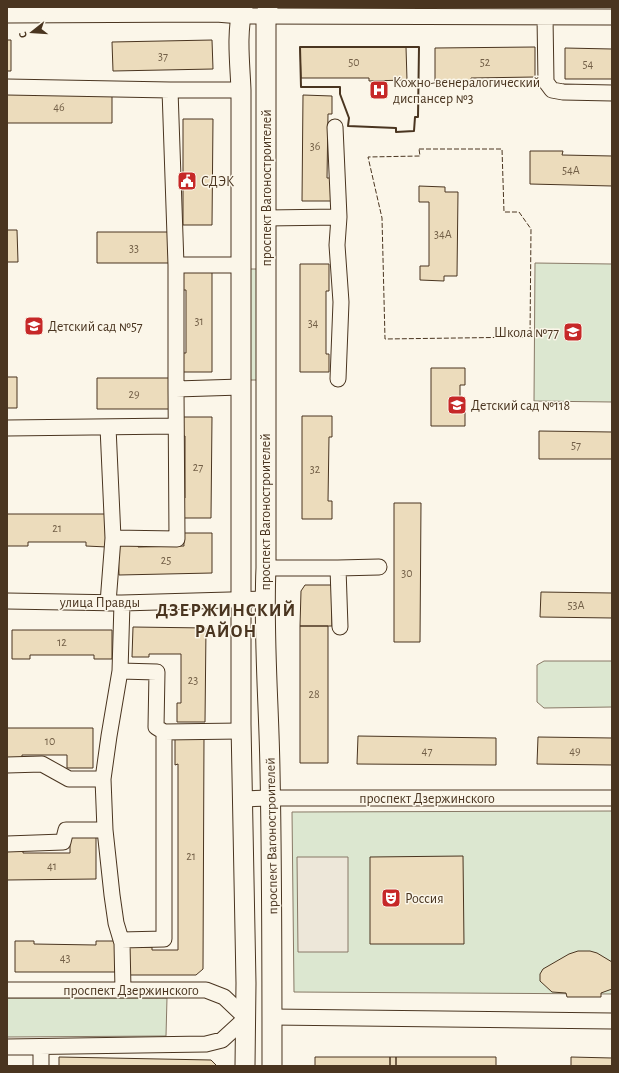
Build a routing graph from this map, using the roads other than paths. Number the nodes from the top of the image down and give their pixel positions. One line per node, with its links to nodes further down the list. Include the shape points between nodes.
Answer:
1 (72, 11): 2 (street, via 216,14); 5 (street)
2 (242, 11): 3 (street); 10 (main road, проспект Вагоностроителей)
3 (267, 11): 4 (street); 14 (main road, проспект Вагоностроителей)
4 (470, 12): 6 (street)
5 (7, 15)
6 (545, 17): 7 (street); 11 (street, via 546,82 552,90)
7 (612, 18)
8 (7, 87): 9 (street)
9 (170, 90): 10 (street); 15 (street)
10 (241, 90): 16 (main road, проспект Вагоностроителей)
11 (612, 93)
12 (335, 127): 13 (street)
13 (339, 217): 14 (street); 17 (street, via 337,245 341,302)
14 (266, 218): 25 (main road, проспект Вагоностроителей)
15 (176, 265): 16 (street); 19 (street)
16 (240, 265): 18 (main road, проспект Вагоностроителей)
17 (338, 379)
18 (241, 387): 19 (street); 28 (main road, проспект Вагоностроителей)
19 (176, 388): 20 (street)
20 (176, 426): 21 (street); 23 (street, via 177,539)
21 (108, 427): 22 (street); 23 (street)
22 (7, 428)
23 (113, 538): 30 (street)
24 (379, 567): 26 (street)
25 (266, 568): 26 (street); 27 (main road, проспект Вагоностроителей)
26 (338, 568): 31 (street)
27 (265, 599): 28 (street, улица Правды); 37 (main road, проспект Вагоностроителей)
28 (241, 600): 30 (street, улица Правды); 33 (main road, проспект Вагоностроителей)
29 (7, 601): 30 (street, улица Правды)
30 (115, 603): 32 (street)
31 (340, 627)
32 (120, 671): 34 (street, via 157,672 156,727); 36 (street)
33 (242, 731): 34 (street); 39 (main road, проспект Вагоностроителей)
34 (164, 732): 42 (street, via 164,939)
35 (7, 765): 36 (street, via 42,764 70,779)
36 (103, 779): 40 (street)
37 (270, 798): 38 (street, проспект Дзержинского); 39 (street, проспект Дзержинского); 45 (main road, проспект Вагоностроителей)
38 (612, 798)
39 (242, 799): 46 (main road, проспект Вагоностроителей)
40 (105, 830): 41 (street, via 66,830 63,842); 42 (street, via 116,923)
41 (7, 844)
42 (121, 940): 44 (street)
43 (7, 990): 44 (street, проспект Дзержинского)
44 (123, 990): 46 (street, проспект Дзержинского, via 206,990 224,997)
45 (272, 1017): 46 (main road); 47 (street); 52 (main road, проспект Вагоностроителей)
46 (246, 1018): 49 (street, via 222,1040 206,1044); 51 (main road, проспект Вагоностроителей)
47 (612, 1021)
48 (7, 1047): 49 (street)
49 (41, 1047): 50 (street)
50 (41, 1066)
51 (245, 1066)
52 (272, 1066)

